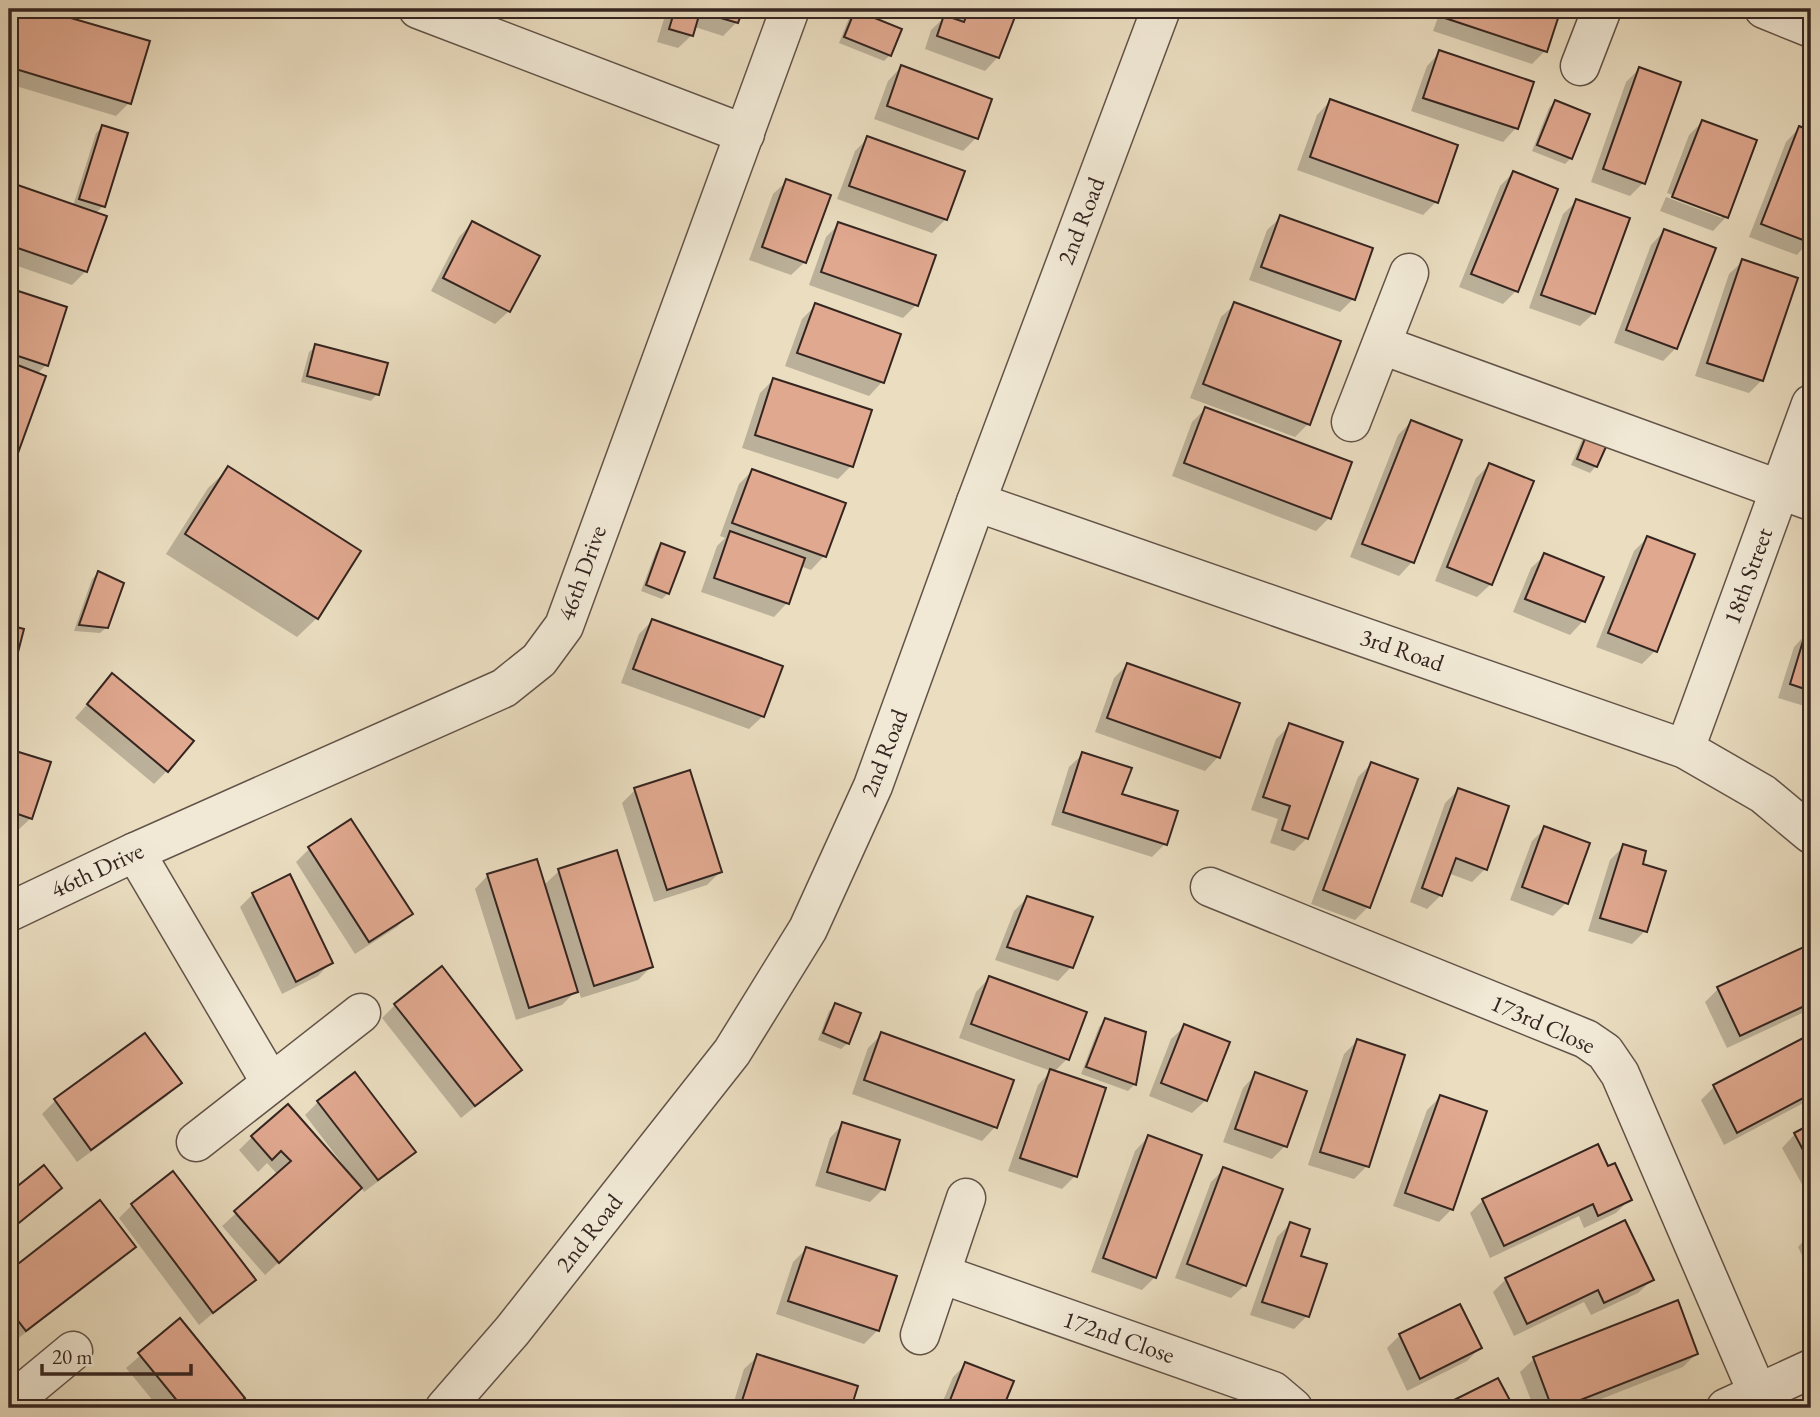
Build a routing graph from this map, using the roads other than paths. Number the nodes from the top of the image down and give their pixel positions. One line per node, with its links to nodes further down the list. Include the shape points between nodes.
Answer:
1 (418, 9): 8 (street)
2 (790, 9): 8 (street, 46th Drive)
3 (1161, 9): 14 (street, 2nd Road)
4 (1602, 9): 7 (street)
5 (1764, 9): 6 (street)
6 (1811, 28)
7 (1580, 66)
8 (745, 134): 17 (street, 46th Drive, via 564,626 539,660 504,688)
9 (1409, 273): 10 (street)
10 (1382, 345): 12 (street); 13 (street)
11 (1811, 404): 13 (street, 18th Street)
12 (1351, 422)
13 (1796, 495): 15 (street, 18th Street)
14 (976, 502): 15 (street, 3rd Road); 30 (street, 2nd Road, via 873,786 808,929 732,1052 512,1331)
15 (1685, 749): 16 (street, 3rd Road, via 1763,793)
16 (1811, 834)
17 (135, 852): 19 (street, 46th Drive); 21 (street)
18 (1210, 887): 28 (street, 173rd Close, via 1586,1039 1605,1052 1620,1074)
19 (9, 912)
20 (361, 1013): 21 (street)
21 (271, 1083): 22 (street)
22 (195, 1142)
23 (966, 1198): 24 (street)
24 (941, 1274): 25 (street); 31 (street, 172nd Close, via 1273,1391)
25 (920, 1335)
26 (73, 1351): 29 (street)
27 (1811, 1369): 28 (street)
28 (1742, 1401)
29 (9, 1404)
30 (445, 1408)
31 (1293, 1408)

